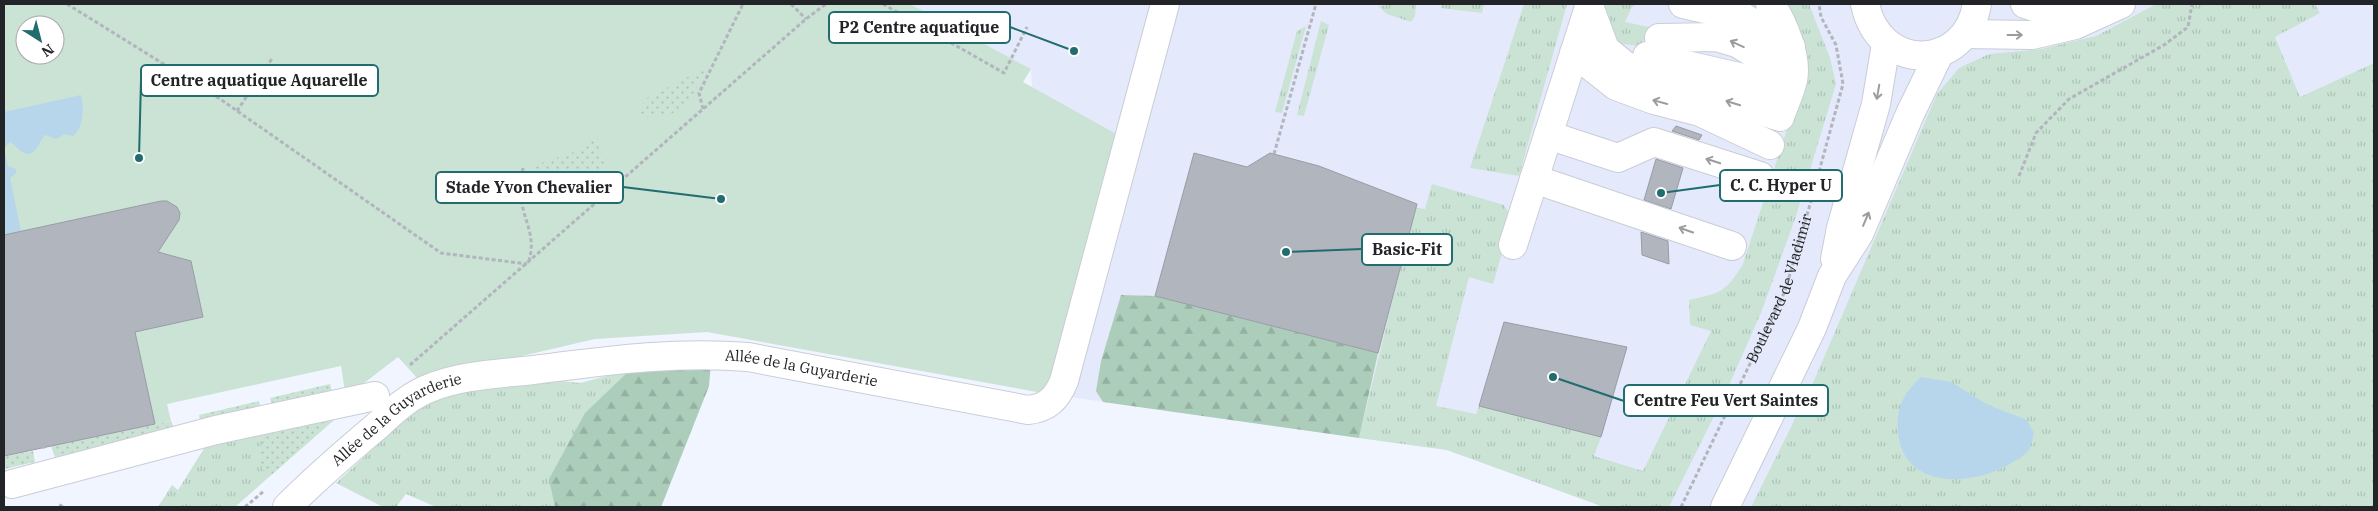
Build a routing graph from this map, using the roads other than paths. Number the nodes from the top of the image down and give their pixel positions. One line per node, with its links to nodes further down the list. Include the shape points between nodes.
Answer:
1 (1165, 4): 25 (main road, Allée de la Guyarderie, via 1064,381 1046,406 1028,410 748,356 709,353 652,355 464,379 423,390 400,406)
2 (1683, 4): 11 (main road, via 1745,18); 14 (main road)
3 (1770, 4): 11 (main road)
4 (1977, 4): 9 (main road, via 1975,18)
5 (2026, 4): 8 (main road, via 2052,13 2068,14)
6 (1589, 5): 13 (main road); 14 (main road, via 1605,49)
7 (1862, 8): 10 (main road)
8 (2113, 8): 9 (main road, one-way to 8, via 2032,35 2075,25)
9 (1966, 34): 12 (main road)
10 (1886, 44): 12 (main road, via 1903,53 1922,56); 22 (main road, one-way to 22, via 1876,104 1841,228)
11 (1791, 47): 15 (main road)
12 (1940, 52): 22 (main road, one-way to 12, via 1859,234)
13 (1574, 53): 16 (main road); 17 (main road, one-way to 13, via 1700,112 1616,86)
14 (1646, 55): 15 (main road, one-way to 14); 15 (main road, one-way to 14, via 1737,43 1716,37)
15 (1786, 100)
16 (1548, 135): 18 (main road, one-way to 16, via 1654,142 1618,158); 19 (main road)
17 (1770, 145)
18 (1760, 176)
19 (1534, 179): 20 (main road); 21 (main road, one-way to 19)
20 (1513, 245)
21 (1732, 246)
22 (1832, 276): 26 (main road, via 1805,344)
23 (375, 396): 24 (main road, via 216,430)
24 (12, 484)
25 (286, 507)
26 (1725, 507)

